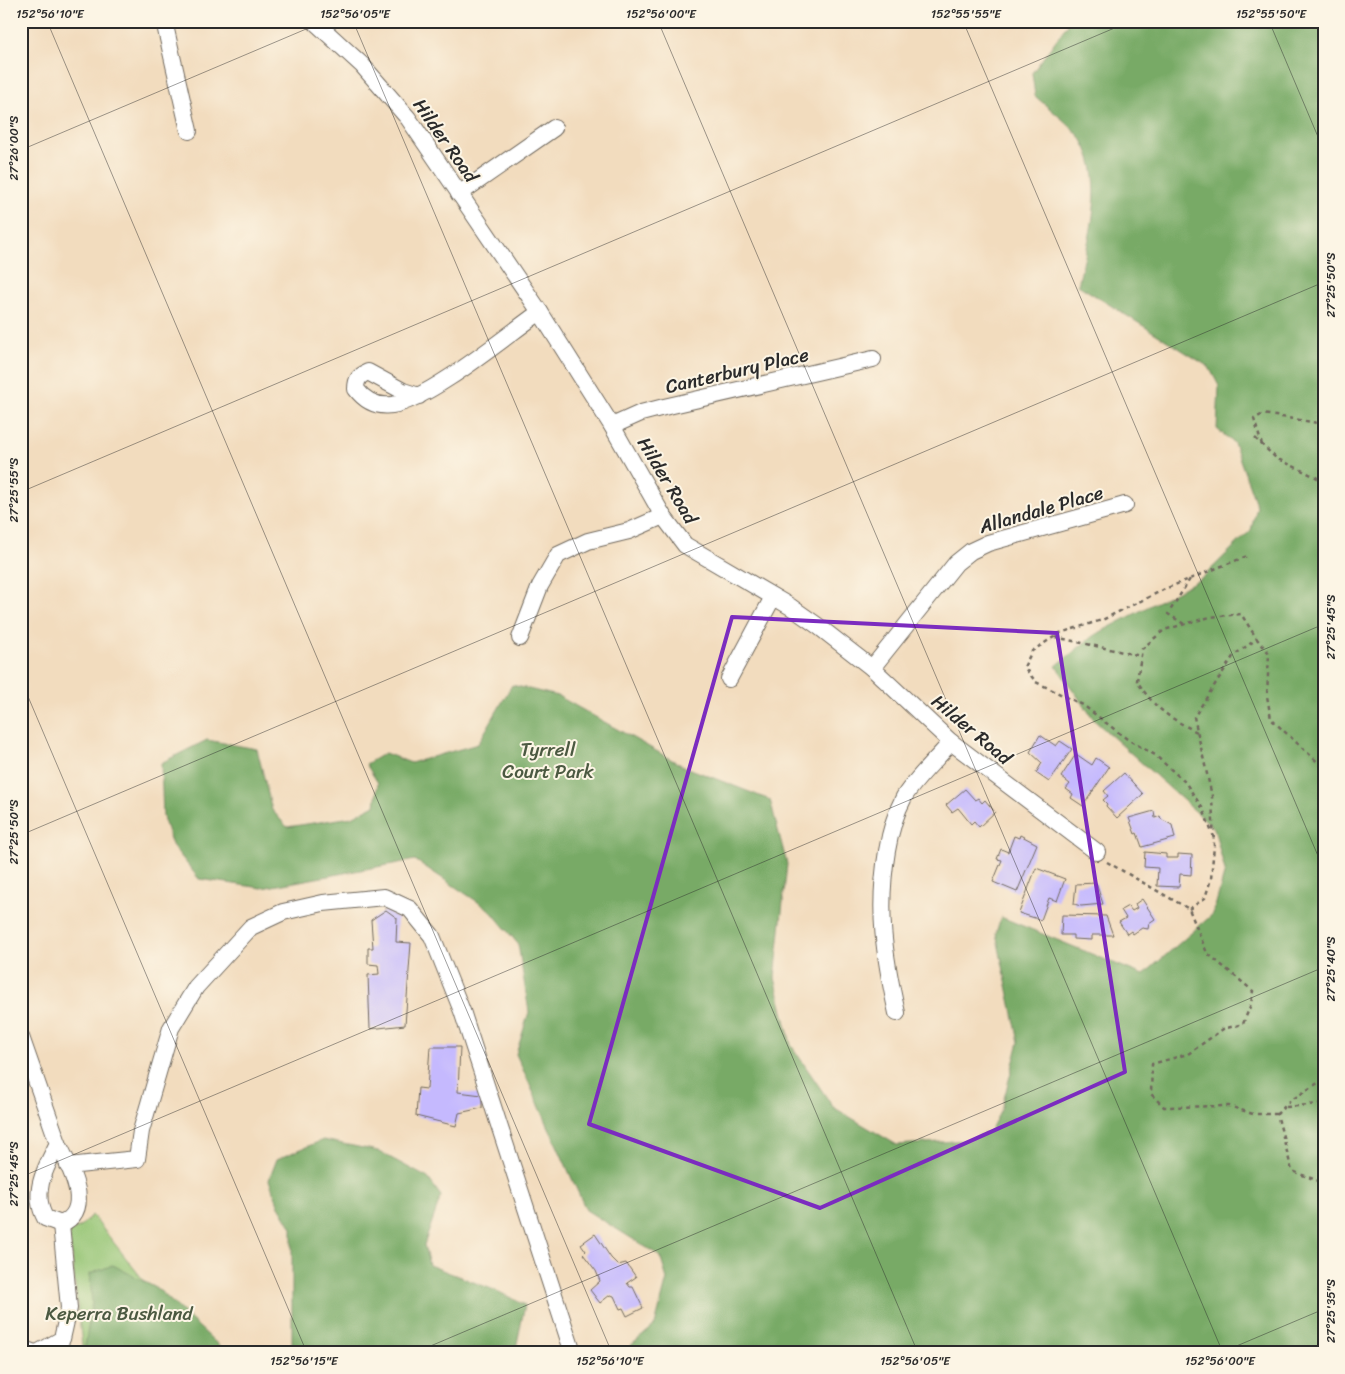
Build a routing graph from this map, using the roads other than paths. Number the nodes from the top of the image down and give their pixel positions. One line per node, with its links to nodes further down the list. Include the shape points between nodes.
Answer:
1 (164, 21): 4 (street)
2 (314, 21): 5 (street, Hilder Road, via 385,89)
3 (554, 128): 5 (street)
4 (189, 130)
5 (459, 194): 6 (street, Hilder Road)
6 (540, 312): 8 (street); 9 (street, Hilder Road)
7 (873, 359): 9 (street, Canterbury Place, via 649,411)
8 (418, 396)
9 (612, 426): 11 (street, Hilder Road)
10 (1125, 505): 14 (street, Allandale Place, via 971,551 938,583)
11 (663, 516): 12 (street, Hilder Road, via 686,545); 13 (street, via 629,531 588,541 558,555 540,586)
12 (773, 597): 14 (street, Hilder Road, via 818,626); 15 (street)
13 (520, 638)
14 (872, 668): 16 (street, Hilder Road)
15 (729, 679)
16 (951, 742): 17 (street, Hilder Road); 18 (street, via 905,797 891,828 880,914)
17 (1097, 852)
18 (897, 1013)
19 (21, 1037): 20 (street)
20 (58, 1143): 21 (street); 22 (street, via 44,1172 38,1199 45,1218)
21 (68, 1166): 22 (street, via 79,1202 70,1220); 25 (street, via 137,1159 171,1028 196,987 250,927 283,912 384,897 410,909 432,936 444,964 462,1010)
22 (61, 1224): 24 (street, via 69,1308 62,1339)
23 (21, 1348): 24 (street)
24 (36, 1353)
25 (573, 1353)

